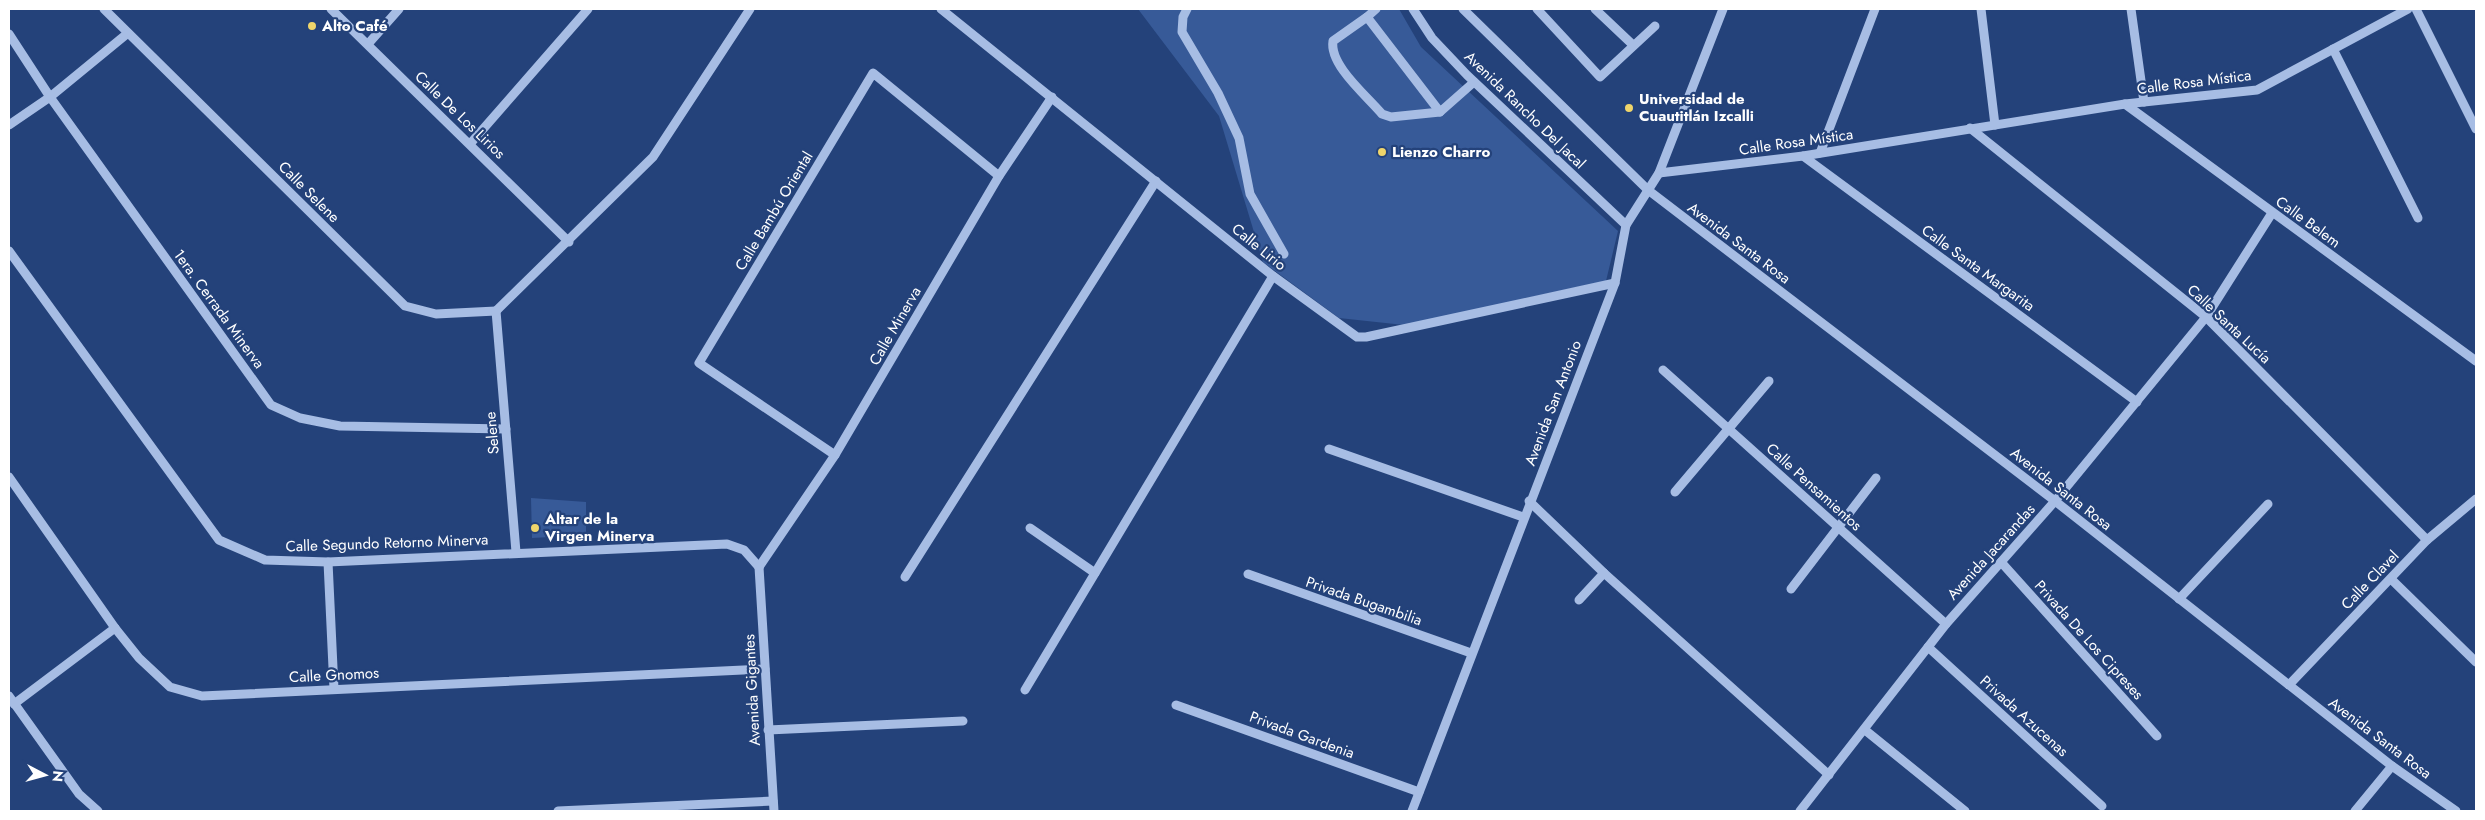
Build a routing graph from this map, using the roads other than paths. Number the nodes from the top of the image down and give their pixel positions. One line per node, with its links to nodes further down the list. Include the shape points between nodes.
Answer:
1 (104, 9): 21 (street, Calle Selene)
2 (331, 9): 23 (street, Calle De Los Lirios)
3 (399, 9): 23 (street)
4 (588, 9): 36 (street)
5 (750, 9): 46 (street, via 653,157)
6 (942, 9): 27 (street, Calle Lirio)
7 (1186, 9): 48 (street, via 1182,32 1218,93 1239,138 1250,194)
8 (1376, 9): 19 (street)
9 (1413, 9): 26 (street, Avenida Rancho Del Jacal, via 1432,38)
10 (1463, 9): 42 (street, Avenida Rancho Del Jacal)
11 (1537, 9): 24 (street, via 1600,78)
12 (1595, 9): 24 (street)
13 (1723, 9): 39 (street, Avenida San Antonio)
14 (1875, 9): 37 (street)
15 (1981, 9): 33 (street)
16 (2131, 9): 29 (street)
17 (2408, 9): 25 (street, Calle Rosa Mística)
18 (2416, 9): 35 (street)
19 (1367, 17): 31 (street); 31 (street, via 1333,41 1331,50 1337,64 1382,114 1392,117)
20 (1655, 26): 24 (street)
21 (128, 33): 28 (street); 51 (street, Calle Selene, via 404,306 436,314)
22 (9, 34): 28 (street, 1era. Cerrada Minerva)
23 (368, 44): 36 (street, Calle De Los Lirios)
24 (1633, 46)
25 (2333, 49): 29 (street, Calle Rosa Mística, via 2257,90); 44 (street)
26 (1474, 82): 31 (street); 45 (street, Avenida Rancho Del Jacal)
27 (1052, 97): 40 (street, Calle Minerva); 41 (street, Calle Lirio)
28 (50, 98): 32 (street); 57 (street, 1era. Cerrada Minerva, via 271,405 300,418 340,426)
29 (2144, 102): 30 (street, Calle Rosa Mística)
30 (2125, 104): 33 (street, Calle Rosa Mística); 43 (street, Calle Belem)
31 (1440, 112)
32 (9, 125)
33 (1995, 125): 34 (street, Calle Rosa Mística)
34 (1970, 128): 37 (street, Calle Rosa Mística); 52 (street, Calle Santa Lucía)
35 (2476, 129)
36 (470, 144): 46 (street, Calle De Los Lirios)
37 (1820, 153): 38 (street, Calle Rosa Mística)
38 (1803, 156): 39 (street, Calle Rosa Mística); 56 (street, Calle Santa Margarita)
39 (1659, 174): 42 (street, Avenida San Antonio)
40 (999, 176): 60 (street, Calle Minerva); 60 (street, Calle Bambú Oriental, via 873,72 699,363)
41 (1156, 181): 49 (street, Calle Lirio); 79 (street)
42 (1648, 190): 45 (street, Avenida San Antonio); 66 (street, Avenida Santa Rosa)
43 (2272, 213): 52 (street, Avenida Jacarandas); 53 (street, Calle Belem)
44 (2418, 218)
45 (1626, 225): 50 (street, Avenida San Antonio)
46 (569, 242): 51 (street)
47 (9, 251): 73 (street, Calle Segundo Retorno Minerva, via 219,540 264,560)
48 (1284, 254)
49 (1273, 276): 50 (street, Calle Lirio, via 1357,337); 76 (street)
50 (1615, 283): 65 (street, Avenida San Antonio)
51 (496, 311): 57 (street, Selene)
52 (2206, 317): 56 (street, Avenida Jacarandas); 71 (street, Calle Santa Lucía)
53 (2476, 361)
54 (1663, 370): 58 (street, Calle Pensamientos)
55 (1769, 381): 58 (street)
56 (2137, 402): 66 (street, Avenida Jacarandas)
57 (506, 429): 72 (street, Selene)
58 (1728, 429): 63 (street); 69 (street, Calle Pensamientos)
59 (1329, 450): 68 (street)
60 (835, 455): 75 (street, Calle Minerva)
61 (9, 477): 85 (street, Calle Gnomos)
62 (1876, 478): 69 (street)
63 (1675, 492)
64 (2476, 499): 71 (street, Calle Clavel)
65 (1529, 501): 68 (street, Avenida San Antonio); 77 (street)
66 (2055, 501): 74 (street, Avenida Jacarandas); 82 (street, Avenida Santa Rosa)
67 (2268, 504): 82 (street)
68 (1523, 517): 87 (street, Avenida San Antonio)
69 (1838, 527): 81 (street); 84 (street, Calle Pensamientos)
70 (1030, 528): 76 (street)
71 (2427, 540): 80 (street, Calle Clavel)
72 (516, 552): 73 (street, Calle Segundo Retorno Minerva); 75 (street, Calle Segundo Retorno Minerva, via 726,544 744,550)
73 (328, 562): 91 (street)
74 (2001, 562): 84 (street, Avenida Jacarandas); 99 (street, Privada De Los Cipreses)
75 (759, 567): 89 (street, Avenida Gigantes)
76 (1095, 573): 92 (street)
77 (1604, 573): 83 (street); 101 (street)
78 (1248, 574): 87 (street, Privada Bugambilia)
79 (905, 577)
80 (2391, 579): 88 (street); 90 (street, Calle Clavel)
81 (1791, 588)
82 (2179, 599): 90 (street, Avenida Santa Rosa)
83 (1579, 600)
84 (1946, 624): 86 (street, Avenida Jacarandas)
85 (115, 628): 91 (street, Calle Gnomos, via 139,658 170,687 202,696); 94 (street)
86 (1928, 647): 98 (street, Avenida Jacarandas); 104 (street, Privada Azucenas)
87 (1471, 653): 102 (street, Avenida San Antonio)
88 (2476, 662)
89 (765, 669): 91 (street, Calle Gnomos); 97 (street, Avenida Gigantes)
90 (2289, 685): 100 (street, Avenida Santa Rosa)
91 (334, 689)
92 (1025, 690)
93 (9, 696): 94 (street)
94 (14, 704): 105 (street, via 79,794)
95 (1176, 705): 102 (street, Privada Gardenia)
96 (963, 721): 97 (street)
97 (768, 730): 103 (street, Avenida Gigantes)
98 (1865, 730): 101 (street, Avenida Jacarandas); 110 (street)
99 (2157, 736)
100 (2392, 766): 111 (street); 112 (street, Avenida Santa Rosa)
101 (1829, 775): 109 (street, Avenida Jacarandas)
102 (1418, 792): 108 (street, Avenida San Antonio)
103 (773, 801): 106 (street); 107 (street, Avenida Gigantes)
104 (2102, 806)
105 (98, 811)
106 (558, 811)
107 (774, 811)
108 (1412, 811)
109 (1800, 811)
110 (1965, 811)
111 (2354, 811)
112 (2456, 811)

